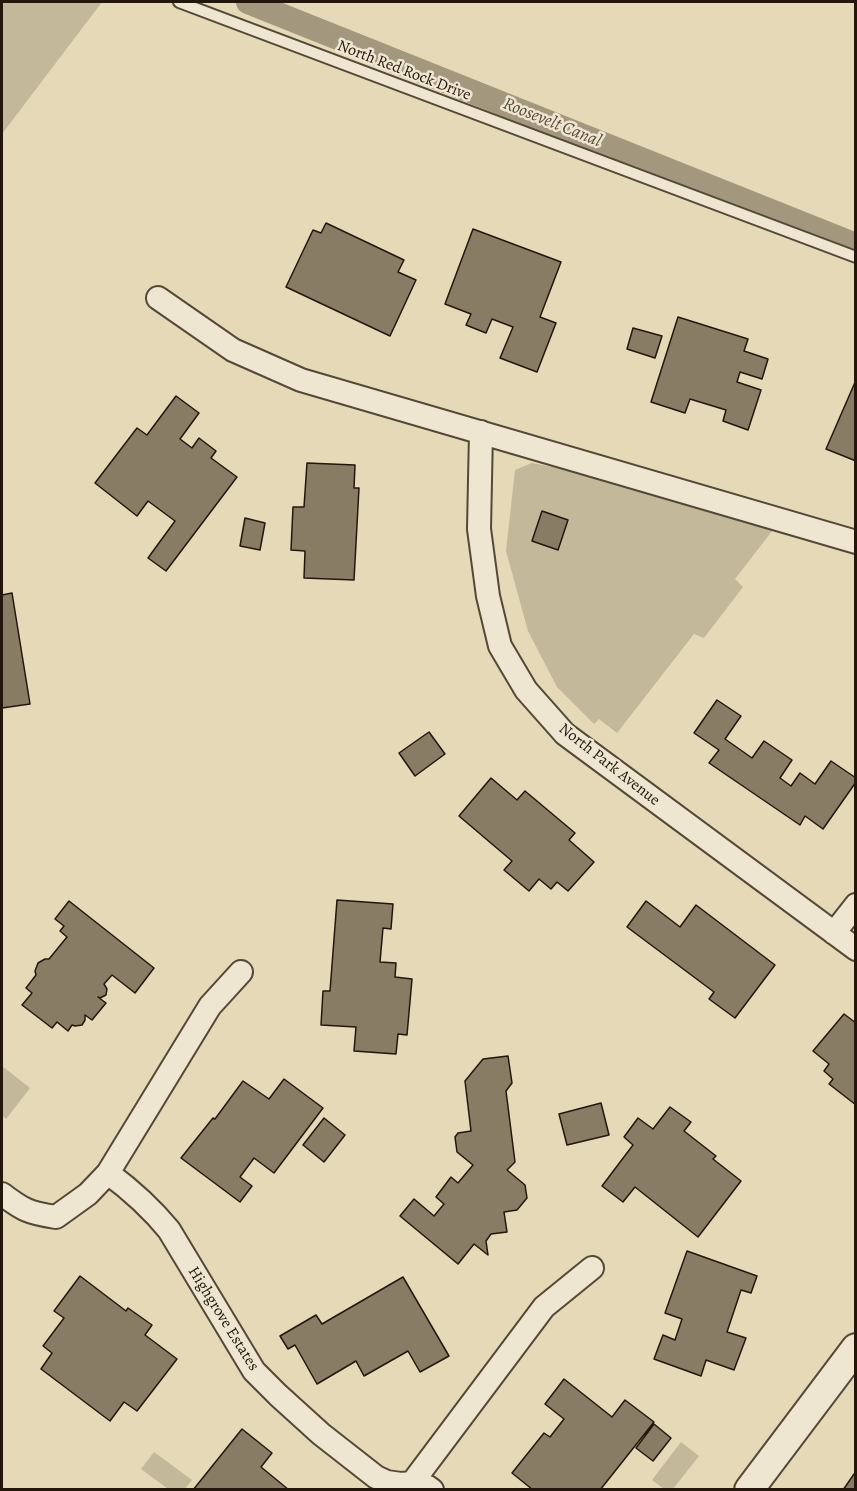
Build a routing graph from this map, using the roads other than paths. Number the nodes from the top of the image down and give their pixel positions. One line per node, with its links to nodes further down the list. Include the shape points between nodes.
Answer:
1 (179, 2): 2 (lane, North Red Rock Drive)
2 (855, 256)
3 (158, 298): 4 (street, via 232,350 301,380)
4 (481, 432): 5 (street); 7 (street, North Park Avenue, via 479,530 488,596 500,646 526,690 565,734)
5 (855, 542)
6 (855, 905): 7 (street)
7 (834, 933): 8 (street, North Park Avenue)
8 (855, 949)
9 (241, 972): 10 (street, via 210,1006)
10 (108, 1173): 11 (street, via 88,1194 56,1217 21,1209); 14 (street, Highgrove Estates, via 135,1194 169,1230 254,1371 321,1434 376,1477)
11 (2, 1194)
12 (592, 1268): 14 (street, Highgrove Estates, via 544,1307)
13 (855, 1348): 15 (street)
14 (422, 1486)
15 (749, 1490)

